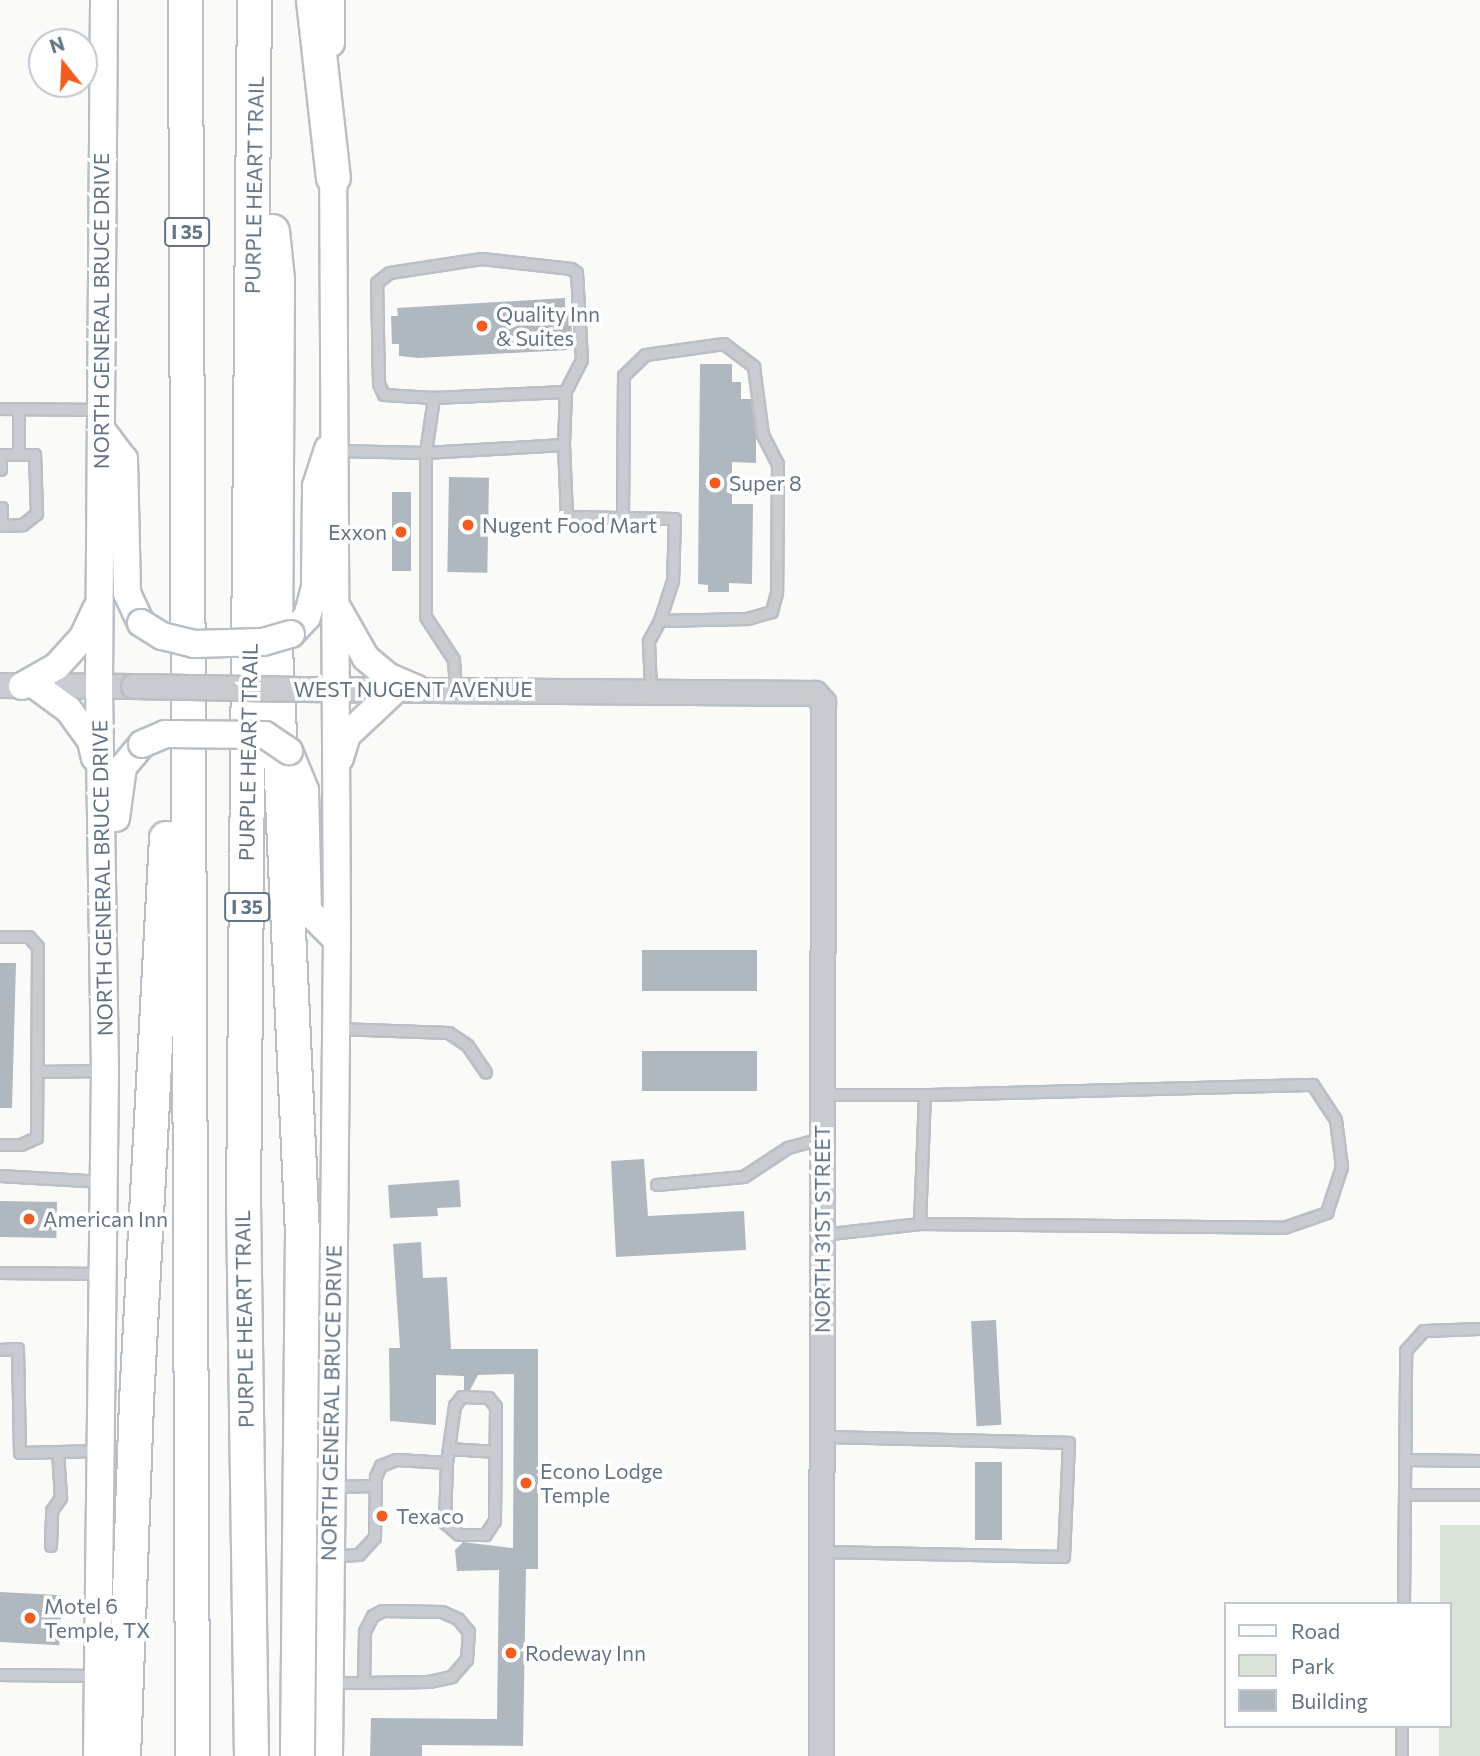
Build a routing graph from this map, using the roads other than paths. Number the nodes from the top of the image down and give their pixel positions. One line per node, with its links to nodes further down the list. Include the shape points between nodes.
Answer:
1 (104, 0): 12 (main road, NORTH GENERAL BRUCE DRIVE)
2 (185, 0): 19 (highway, I 35)
3 (254, 0): 6 (highway, PURPLE HEART TRAIL / I 35)
4 (313, 0): 7 (highway)
5 (331, 0): 7 (main road, NORTH GENERAL BRUCE DRIVE)
6 (255, 58): 80 (highway, PURPLE HEART TRAIL / I 35, via 243,1205); 81 (highway, via 277,279 275,648 302,1233)
7 (333, 177): 13 (main road, NORTH GENERAL BRUCE DRIVE)
8 (566, 392): 9 (lane); 9 (lane, via 582,360 577,273 482,259 390,273 377,283 379,384 384,395); 14 (lane)
9 (435, 398): 16 (lane)
10 (0, 409): 11 (lane)
11 (19, 409): 12 (lane); 18 (lane)
12 (101, 419): 13 (main road, bridge, via 124,459 127,593 141,623 162,636 194,644 263,642 290,634 307,617 315,587 316,486); 24 (main road, NORTH GENERAL BRUCE DRIVE)
13 (336, 423): 15 (main road, NORTH GENERAL BRUCE DRIVE)
14 (564, 445): 16 (lane); 22 (lane, via 567,517)
15 (336, 451): 16 (lane); 25 (main road, NORTH GENERAL BRUCE DRIVE)
16 (426, 453): 31 (lane, via 426,617 454,660)
17 (1, 455): 18 (lane); 20 (lane)
18 (19, 455): 23 (lane, via 35,455 37,514 23,525)
19 (186, 465): 78 (highway, via 135,1401); 79 (highway, I 35)
20 (1, 470)
21 (2, 508): 23 (lane)
22 (623, 519): 26 (lane, via 676,519 673,581); 26 (lane, via 624,376 646,355 724,344 754,367 763,435 778,464 777,593 772,612 747,619)
23 (1, 526)
24 (99, 601): 27 (main road, via 83,637 65,656); 28 (main road, NORTH GENERAL BRUCE DRIVE)
25 (336, 603): 29 (main road, NORTH GENERAL BRUCE DRIVE); 30 (main road, via 366,658)
26 (660, 621): 32 (lane, via 649,642)
27 (19, 685): 28 (street, WEST NUGENT AVENUE); 35 (main road, via 68,709 90,741)
28 (99, 686): 29 (street, WEST NUGENT AVENUE, bridge); 35 (main road, NORTH GENERAL BRUCE DRIVE)
29 (336, 689): 30 (street, WEST NUGENT AVENUE); 34 (main road, NORTH GENERAL BRUCE DRIVE)
30 (407, 689): 31 (street, WEST NUGENT AVENUE); 34 (main road, via 347,735)
31 (456, 689): 32 (street, WEST NUGENT AVENUE)
32 (651, 690): 33 (street, WEST NUGENT AVENUE, via 815,693)
33 (823, 702): 43 (street, NORTH 31ST STREET)
34 (336, 769): 38 (main road, NORTH GENERAL BRUCE DRIVE)
35 (100, 779): 36 (main road, NORTH GENERAL BRUCE DRIVE)
36 (102, 892): 38 (main road, bridge, via 115,874 116,795 123,767 142,744 165,734 265,736 289,751 305,790 308,911); 40 (main road, NORTH GENERAL BRUCE DRIVE)
37 (0, 937): 41 (lane, via 29,937 38,947)
38 (337, 940): 39 (main road, NORTH GENERAL BRUCE DRIVE)
39 (336, 1029): 42 (lane, via 449,1033 468,1046); 65 (main road, NORTH GENERAL BRUCE DRIVE)
40 (105, 1071): 41 (lane); 48 (main road, NORTH GENERAL BRUCE DRIVE)
41 (37, 1072): 46 (lane, via 37,1138 21,1145)
42 (486, 1073)
43 (822, 1095): 44 (lane); 45 (street, NORTH 31ST STREET)
44 (925, 1095): 50 (lane); 50 (lane, via 1313,1085 1336,1120 1342,1167 1327,1213 1284,1228)
45 (822, 1139): 49 (lane, via 788,1148 744,1177); 51 (street, NORTH 31ST STREET)
46 (0, 1145)
47 (0, 1176): 48 (lane)
48 (104, 1182): 53 (main road, NORTH GENERAL BRUCE DRIVE)
49 (657, 1185)
50 (920, 1224): 51 (lane)
51 (822, 1235): 56 (street, NORTH 31ST STREET)
52 (0, 1273): 53 (lane)
53 (104, 1274): 58 (main road, NORTH GENERAL BRUCE DRIVE)
54 (1480, 1329): 61 (lane, via 1424,1331 1406,1351)
55 (0, 1350): 59 (lane, via 18,1349 19,1453)
56 (822, 1437): 69 (street, NORTH 31ST STREET); 69 (lane, via 1069,1443 1064,1557)
57 (449, 1449): 60 (lane); 60 (lane, via 454,1406 462,1397 489,1398 496,1408); 63 (lane)
58 (100, 1451): 59 (lane); 73 (main road, NORTH GENERAL BRUCE DRIVE)
59 (58, 1452): 68 (lane, via 61,1498 52,1511)
60 (496, 1452): 63 (lane, via 495,1521 486,1535 459,1535 445,1523)
61 (1405, 1460): 62 (lane); 66 (lane)
62 (1480, 1461)
63 (447, 1463): 64 (lane, via 397,1460 381,1466)
64 (376, 1486): 65 (lane); 70 (lane, via 375,1538 359,1555)
65 (330, 1487): 70 (main road, NORTH GENERAL BRUCE DRIVE)
66 (1405, 1495): 67 (lane); 71 (lane)
67 (1480, 1495)
68 (51, 1546)
69 (822, 1552): 83 (street, NORTH 31ST STREET)
70 (330, 1556): 74 (main road, NORTH GENERAL BRUCE DRIVE)
71 (1404, 1602)
72 (0, 1675): 73 (lane)
73 (97, 1676): 77 (main road, NORTH GENERAL BRUCE DRIVE)
74 (329, 1683): 75 (lane); 82 (main road, NORTH GENERAL BRUCE DRIVE)
75 (364, 1683): 75 (lane, via 452,1677 467,1660 469,1632 458,1619 442,1612 383,1611 373,1616 365,1632)
76 (1402, 1728): 84 (lane)
77 (97, 1756)
78 (123, 1756)
79 (192, 1756)
80 (251, 1756)
81 (297, 1756)
82 (329, 1756)
83 (821, 1756)
84 (1402, 1756)

